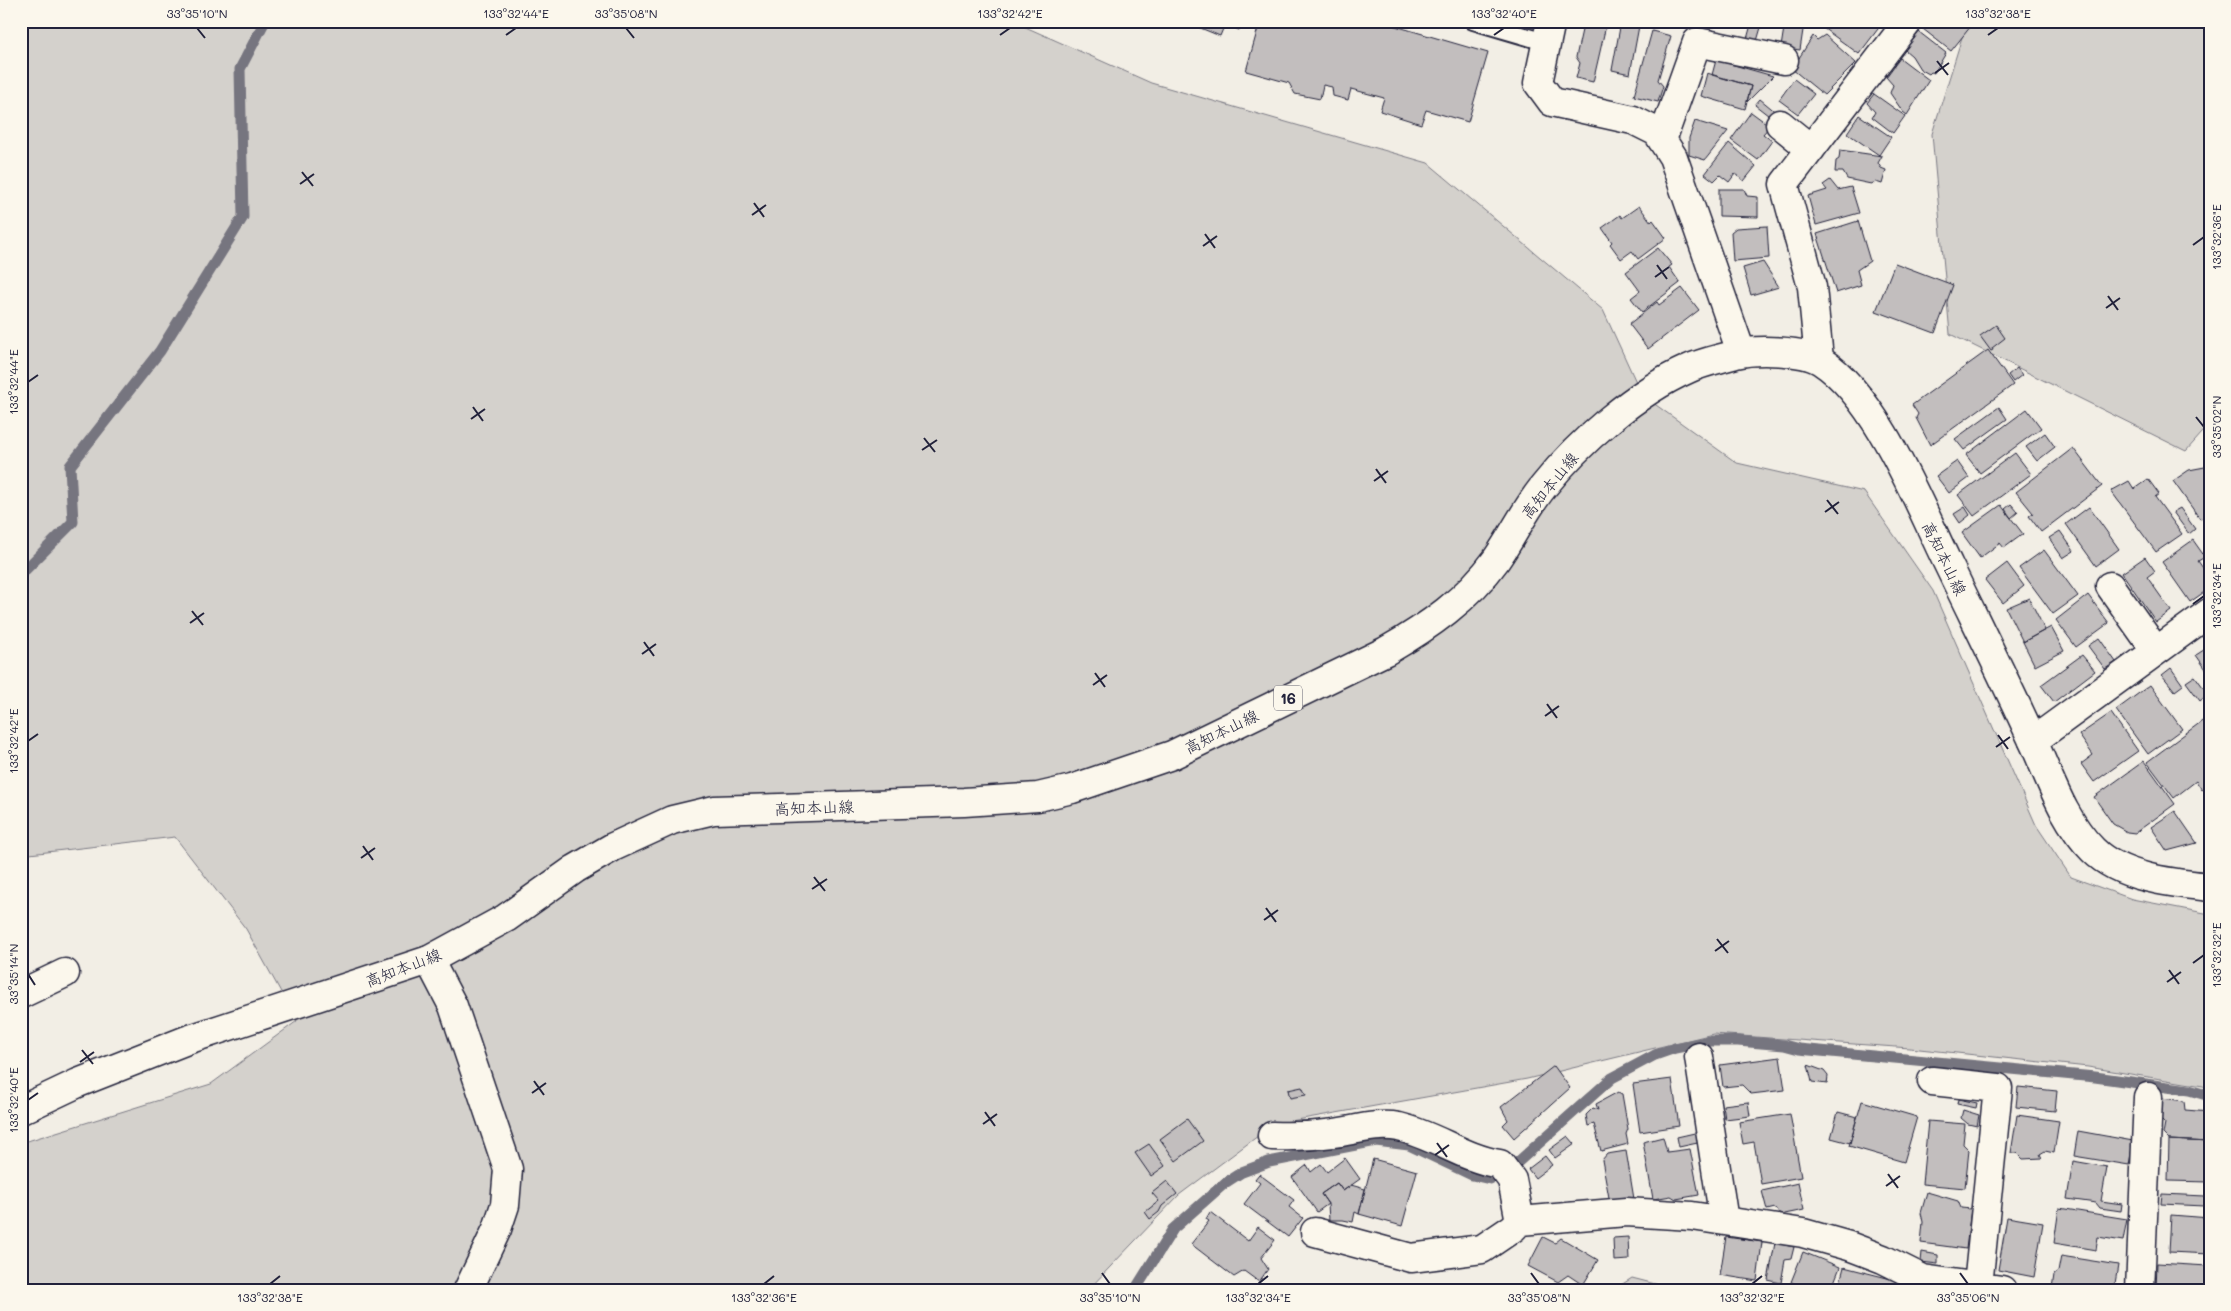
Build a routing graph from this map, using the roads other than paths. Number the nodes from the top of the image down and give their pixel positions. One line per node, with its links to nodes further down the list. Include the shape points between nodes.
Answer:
1 (1473, 21): 3 (lane)
2 (1907, 23): 7 (street)
3 (1548, 32): 6 (street, via 1538,82 1552,102 1633,120 1657,132)
4 (1784, 60): 6 (street, via 1697,42)
5 (1780, 124): 7 (street)
6 (1662, 140): 8 (street, via 1673,157)
7 (1811, 150): 9 (street, via 1784,184 1812,287)
8 (1741, 352): 9 (street, 高知本山線 / 16, via 1778,350); 15 (street, 高知本山線 / 16, via 1690,367 1656,385 1591,436 1542,488 1482,578 1419,632 1172,755 1072,789 1038,797 714,810 686,816 613,847 575,869 506,918)
9 (1819, 359): 13 (street, 高知本山線 / 16, via 1846,381 1873,416 1894,453)
10 (2110, 586): 12 (street)
11 (2210, 612): 12 (street)
12 (2156, 651): 13 (street)
13 (2033, 741): 14 (street, 高知本山線 / 16, via 2058,799 2076,831 2094,851 2110,864 2152,879)
14 (2210, 887)
15 (428, 960): 21 (street, 高知本山線 / 16, via 187,1040 78,1083); 27 (street, via 453,1006 508,1169 505,1205 498,1229)
16 (65, 973): 17 (street)
17 (21, 994)
18 (1699, 1057): 24 (street)
19 (1932, 1081): 26 (street, via 1998,1088)
20 (2148, 1097): 28 (street)
21 (21, 1110)
22 (1272, 1136): 23 (street, via 1301,1137 1379,1125 1399,1127 1442,1142 1506,1172)
23 (1520, 1221): 24 (street, via 1626,1212); 25 (street, via 1482,1249 1411,1258)
24 (1724, 1221): 26 (street, via 1803,1233 1858,1250 1923,1279)
25 (1315, 1232)
26 (1990, 1288)
27 (468, 1290)
28 (2140, 1290)

